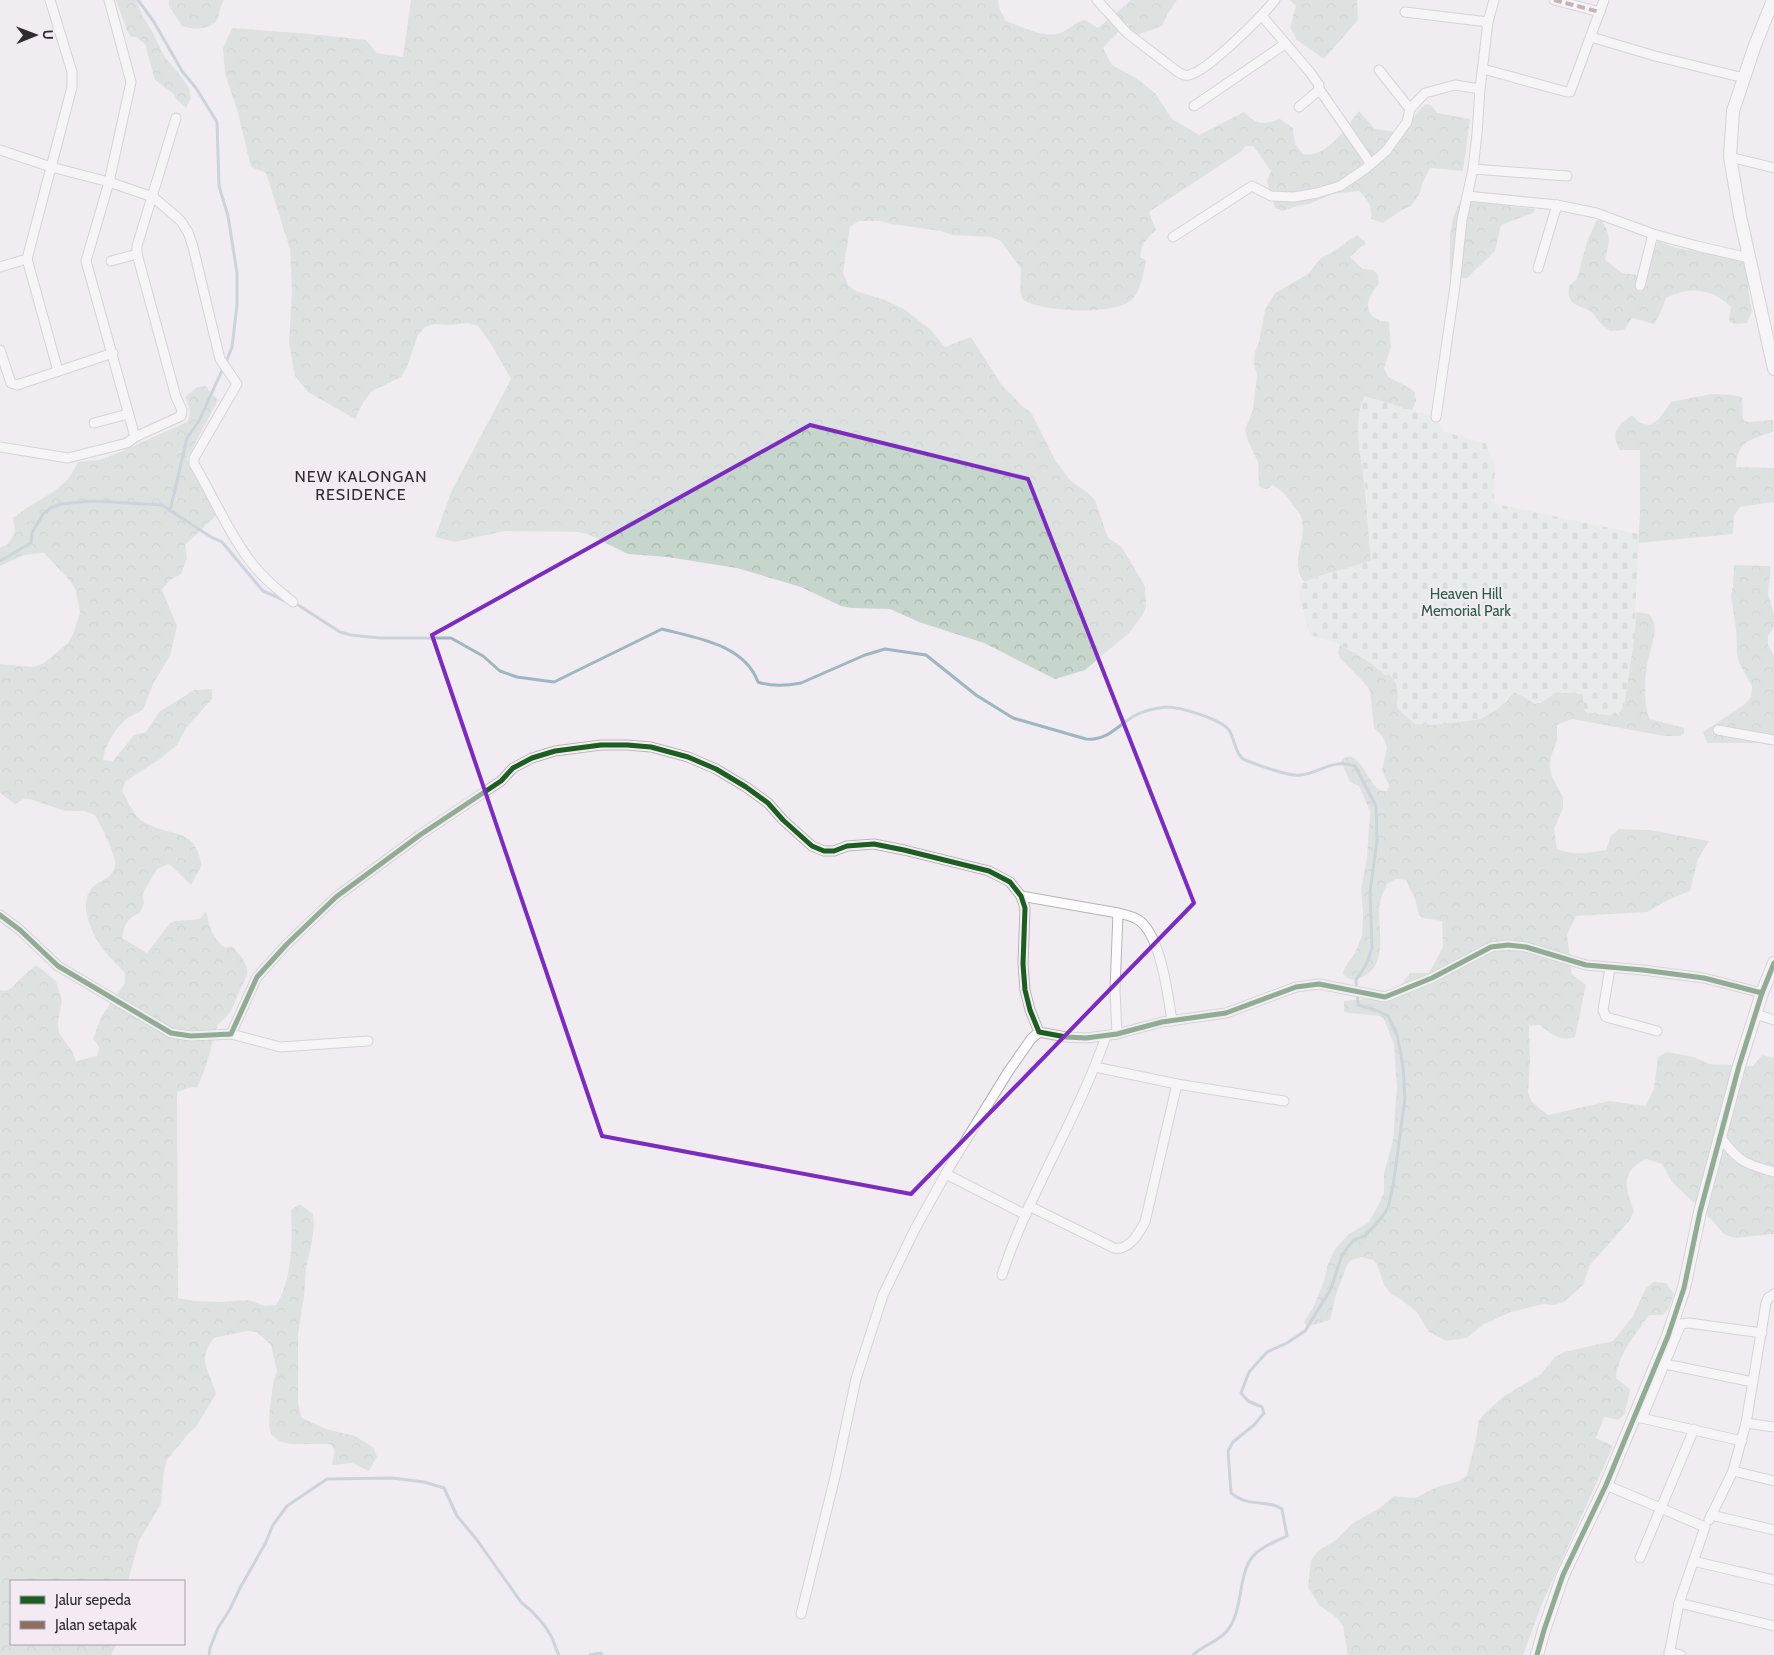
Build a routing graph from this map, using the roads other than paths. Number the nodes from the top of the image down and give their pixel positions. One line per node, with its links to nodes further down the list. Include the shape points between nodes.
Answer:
1 (50, 0): 27 (street, via 73,81)
2 (109, 0): 31 (street, via 131,82)
3 (1097, 0): 11 (street, via 1128,34 1186,75 1221,53)
4 (1276, 0): 11 (street)
5 (1494, 0): 12 (street)
6 (1554, 0): 10 (street)
7 (1604, 0): 10 (street)
8 (1773, 0): 17 (street)
9 (1405, 12): 12 (street)
10 (1600, 12): 13 (street)
11 (1262, 16): 14 (street)
12 (1488, 22): 15 (street)
13 (1591, 37): 15 (street, via 1570,92); 17 (street)
14 (1285, 44): 18 (street, via 1309,71); 20 (street)
15 (1483, 69): 19 (street)
16 (1379, 70): 22 (street)
17 (1744, 78): 25 (street, via 1734,110)
18 (1319, 89): 21 (street); 26 (street)
19 (1480, 89): 22 (street, via 1455,85 1425,93); 29 (street)
20 (1194, 106)
21 (1299, 107)
22 (1410, 109): 26 (street, via 1407,122 1386,151)
23 (176, 118): 32 (street)
24 (0, 150): 27 (street)
25 (1730, 157): 28 (street); 38 (street)
26 (1371, 164): 36 (street, via 1340,186 1317,193 1271,196 1252,186)
27 (51, 167): 31 (street); 39 (street)
28 (1774, 168)
29 (1473, 169): 30 (street); 33 (street)
30 (1567, 176)
31 (109, 182): 32 (street); 45 (street, via 86,261)
32 (153, 196): 37 (street); 53 (street, via 180,220 188,232 220,359 236,384 194,458 194,464 251,562 267,582)
33 (1467, 196): 34 (street); 49 (street)
34 (1557, 205): 35 (street, via 1596,213); 42 (street)
35 (1653, 234): 38 (street); 43 (street)
36 (1173, 236)
37 (137, 254): 40 (street); 51 (street, via 182,410 178,418)
38 (1749, 258): 46 (street)
39 (27, 259): 41 (street); 47 (street)
40 (111, 261)
41 (0, 267)
42 (1538, 268)
43 (1640, 286)
44 (0, 350): 47 (street, via 10,384 17,385)
45 (113, 353): 47 (street); 48 (street)
46 (1774, 370)
47 (58, 371)
48 (128, 414): 50 (street); 51 (street)
49 (1436, 417)
50 (94, 423)
51 (135, 437): 52 (street, via 126,443 68,458)
52 (0, 448)
53 (293, 602)
54 (1718, 730): 55 (street)
55 (1774, 740)
56 (1021, 896): 57 (street); 66 (street, via 1025,908 1025,990); 67 (street, via 1010,882 989,871 904,850 874,844 847,846 834,851 818,849 746,787 688,757 651,747 627,745 555,751 513,768 501,781 420,835 336,898 263,970)
57 (1118, 913): 64 (street, via 1139,920 1152,936 1165,979); 68 (street)
58 (0, 915): 67 (street, via 58,966 171,1033 191,1036)
59 (1774, 963): 61 (street)
60 (1610, 968): 61 (street, via 1704,978); 64 (street, via 1586,965 1526,947 1491,947 1432,978 1385,997 1319,984 1296,988 1226,1013); 65 (street, via 1603,1010 1606,1017)
61 (1762, 993): 62 (street)
62 (1756, 1014): 63 (street); 74 (street)
63 (1774, 1020)
64 (1172, 1021): 68 (street)
65 (1657, 1031)
66 (1039, 1032): 69 (street, via 1066,1037); 76 (street, via 1008,1072)
67 (231, 1034): 70 (street, via 280,1047)
68 (1116, 1034): 69 (street)
69 (1106, 1036): 71 (street)
70 (368, 1041)
71 (1095, 1067): 72 (street); 77 (street)
72 (1177, 1084): 73 (street); 77 (street, via 1145,1222 1124,1248 1114,1248)
73 (1284, 1101)
74 (1721, 1138): 75 (street, via 1746,1164); 84 (street, via 1700,1212 1684,1288)
75 (1774, 1172)
76 (946, 1174): 78 (street); 100 (street, via 883,1295 856,1379)
77 (1029, 1206): 78 (street)
78 (1026, 1215): 79 (street)
79 (1002, 1275)
80 (1774, 1294): 81 (street, via 1767,1300)
81 (1762, 1333): 82 (street, via 1681,1324); 83 (street)
82 (1666, 1364): 83 (street); 84 (street)
83 (1753, 1382): 85 (street)
84 (1638, 1418): 87 (street); 91 (street)
85 (1746, 1424): 86 (street); 88 (street)
86 (1774, 1427)
87 (1694, 1430): 88 (street); 92 (street)
88 (1742, 1441): 89 (street)
89 (1733, 1471): 90 (street); 93 (street)
90 (1774, 1481)
91 (1606, 1485): 92 (street); 103 (street, via 1563,1575)
92 (1660, 1509): 94 (street); 96 (street)
93 (1711, 1516): 94 (street); 95 (street)
94 (1705, 1527): 97 (street)
95 (1774, 1530)
96 (1640, 1558)
97 (1693, 1561): 98 (street); 99 (street)
98 (1774, 1580)
99 (1678, 1603): 101 (street); 102 (street)
100 (801, 1614)
101 (1774, 1626)
102 (1669, 1654): 104 (street)
103 (1537, 1655)
104 (1681, 1655)

